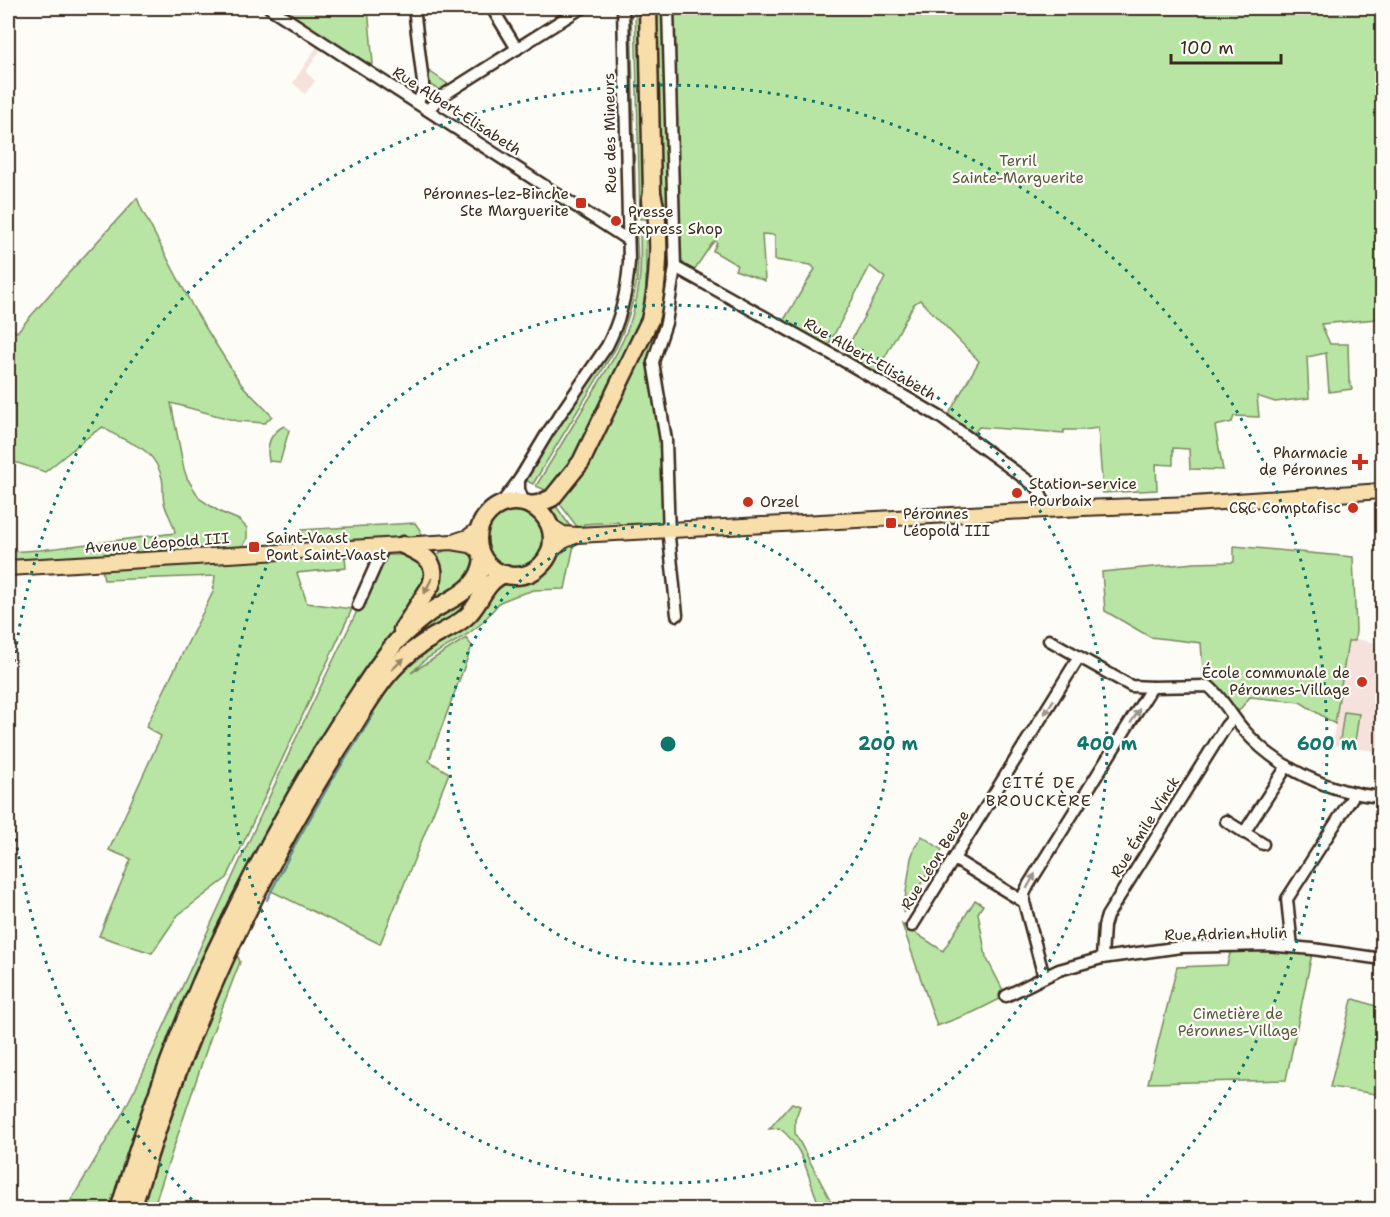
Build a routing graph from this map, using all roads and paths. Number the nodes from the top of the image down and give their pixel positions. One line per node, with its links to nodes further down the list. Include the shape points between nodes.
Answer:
1 (270, 8): 9 (street, Rue Albert-Elisabeth)
2 (414, 8): 9 (street, via 423,86)
3 (492, 8): 8 (street)
4 (584, 8): 8 (street)
5 (623, 8): 11 (street, Rue des Mineurs)
6 (648, 8): 16 (highway, via 652,193 649,296 639,342 611,402 581,462)
7 (668, 8): 12 (street)
8 (517, 49): 10 (street, via 439,99)
9 (417, 103): 10 (street, Rue Albert-Elisabeth)
10 (429, 110): 11 (street, Rue Albert-Elisabeth)
11 (628, 240): 13 (street, Rue des Mineurs, via 628,285 614,334)
12 (675, 267): 15 (street, Rue Albert-Elisabeth, via 940,417); 23 (street, via 666,323 653,362 666,440)
13 (519, 480): 17 (street); 18 (street, Rue des Mineurs)
14 (1383, 490): 19 (main road, via 1193,504)
15 (1040, 493): 19 (street, Rue Albert-Elisabeth); 20 (street)
16 (552, 498): 17 (highway); 21 (highway)
17 (527, 504): 18 (highway); 21 (highway)
18 (500, 505): 22 (highway, via 488,514)
19 (1053, 509): 20 (main road)
20 (1030, 511): 23 (main road)
21 (548, 523): 24 (main road, via 563,534); 28 (highway, via 552,537)
22 (480, 528): 25 (main road, Avenue Léopold III); 29 (highway, via 478,544)
23 (669, 531): 24 (main road); 33 (street)
24 (577, 535): 28 (main road)
25 (452, 542): 26 (main road, Avenue Léopold III); 29 (main road, Avenue Léopold III, via 470,545)
26 (403, 545): 27 (main road, Avenue Léopold III); 35 (highway, one-way to 35, via 424,555 433,574 431,585)
27 (383, 546): 30 (main road, Avenue Léopold III); 32 (street)
28 (549, 553): 31 (highway, via 536,569 526,574)
29 (482, 554): 31 (highway, via 489,565); 35 (highway, via 482,566 472,585)
30 (8, 568)
31 (505, 574): 54 (highway, one-way to 31, via 168,1098 210,993 264,879 314,789 394,668 418,647 468,616 489,584)
32 (358, 605)
33 (677, 615)
34 (1049, 640): 36 (street)
35 (398, 641): 53 (highway, via 313,766 229,922 175,1044)
36 (1079, 657): 37 (street, via 1127,684); 45 (street, Rue Léon Beuze, one-way to 45)
37 (1152, 687): 38 (street, via 1208,686); 46 (street, one-way to 37, via 1029,884)
38 (1233, 718): 39 (street, via 1255,742); 49 (street, Rue Émile Vinck, via 1107,916)
39 (1287, 766): 40 (street, via 1326,785); 43 (street)
40 (1355, 793): 41 (street); 48 (street, via 1287,899)
41 (1383, 797)
42 (1226, 821): 43 (street)
43 (1244, 833): 44 (street)
44 (1263, 844)
45 (954, 860): 46 (street); 47 (street, Rue Léon Beuze)
46 (1024, 902): 51 (street)
47 (912, 926)
48 (1292, 947): 49 (street, Rue Adrien Hulin, via 1199,946); 50 (street, Rue Adrien Hulin)
49 (1102, 958): 51 (street, Rue Adrien Hulin)
50 (1383, 959)
51 (1044, 977): 52 (street, Rue Adrien Hulin)
52 (1006, 996)
53 (119, 1209)
54 (132, 1209)

